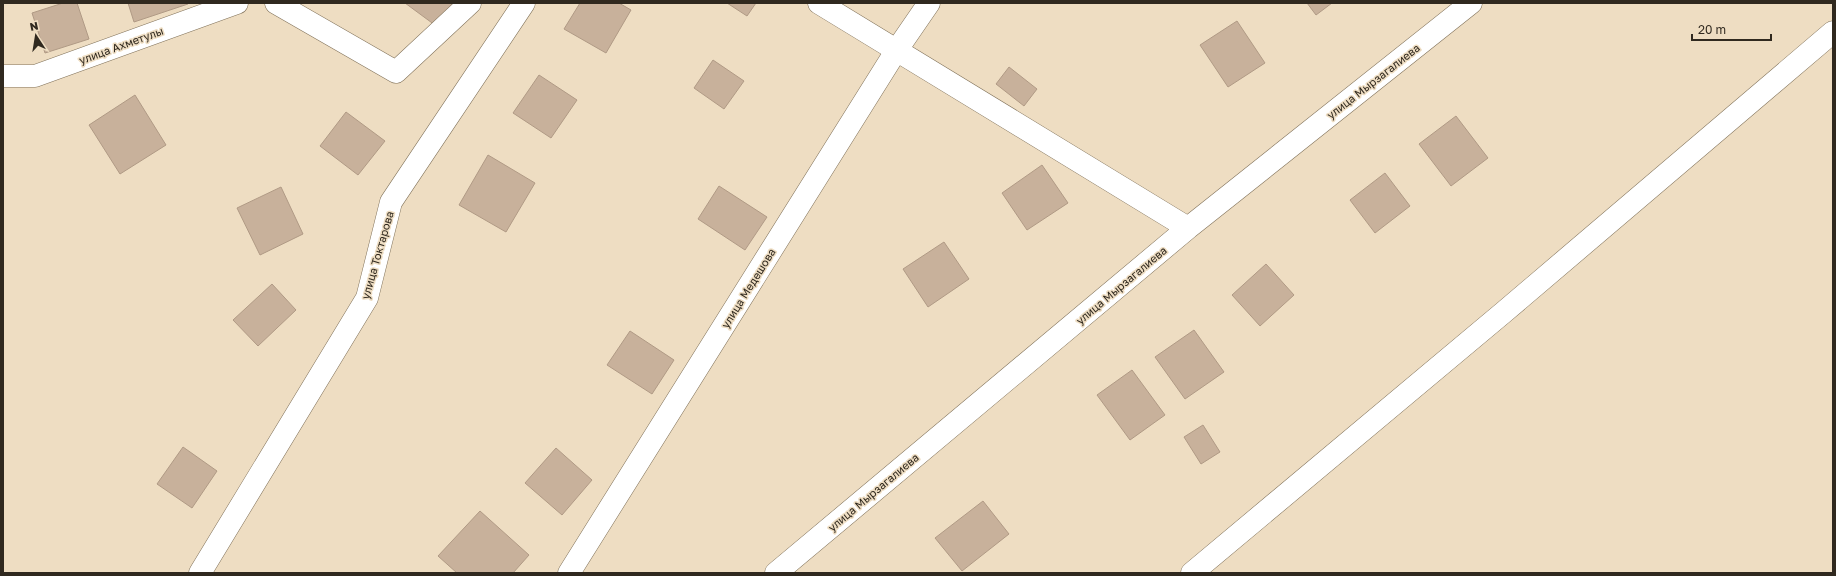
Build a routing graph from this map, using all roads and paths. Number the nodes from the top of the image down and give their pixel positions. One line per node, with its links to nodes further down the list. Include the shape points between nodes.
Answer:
1 (237, 3): 10 (street, улица Ахметулы, via 35,76)
2 (276, 3): 3 (street, via 396,72)
3 (470, 3)
4 (524, 3): 12 (street, улица Токтарова, via 391,202 367,298)
5 (819, 3): 9 (street)
6 (929, 3): 9 (street, улица Медешова)
7 (1472, 3): 11 (street, улица Мырзагалиева)
8 (1833, 32): 15 (street)
9 (896, 51): 11 (street); 13 (street, улица Медешова)
10 (3, 76)
11 (1188, 228): 14 (street, улица Мырзагалиева)
12 (200, 573)
13 (569, 573)
14 (776, 573)
15 (1192, 573)

